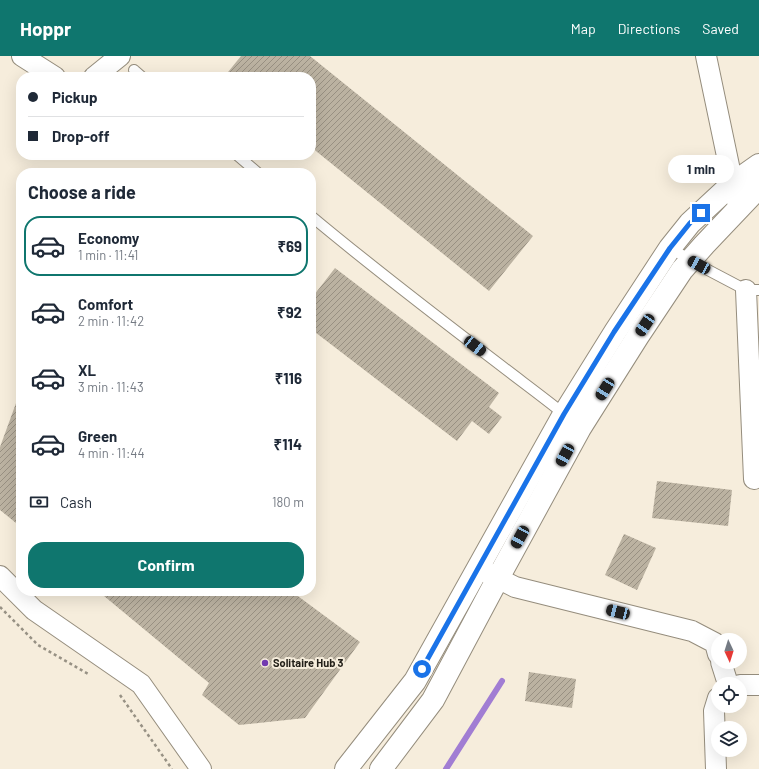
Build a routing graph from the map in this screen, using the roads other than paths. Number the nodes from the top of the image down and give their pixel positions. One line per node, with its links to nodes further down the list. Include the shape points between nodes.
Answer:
1 (22, 56): 5 (street)
2 (120, 56): 6 (street)
3 (706, 56): 11 (street)
4 (134, 70): 7 (lane)
5 (47, 72)
6 (100, 72)
7 (136, 72)
8 (243, 160): 10 (lane)
9 (759, 166): 11 (street)
10 (252, 168)
11 (732, 184): 13 (street); 15 (street, via 690,223)
12 (759, 187): 13 (street)
13 (738, 208): 16 (street)
14 (316, 220): 18 (lane)
15 (670, 248): 16 (lane); 18 (street)
16 (690, 260): 17 (lane); 20 (street, via 638,336)
17 (752, 290): 19 (street)
18 (564, 414): 20 (street)
19 (754, 479)
20 (488, 573): 24 (street, via 515,587 692,631); 29 (street, via 415,681); 30 (street, via 433,700)
21 (0, 576): 22 (street)
22 (16, 592)
23 (20, 596): 28 (street, via 34,610 141,684)
24 (711, 641)
25 (747, 685): 26 (street)
26 (759, 685)
27 (714, 713): 31 (street)
28 (201, 769)
29 (346, 769)
30 (381, 769)
31 (716, 769)

